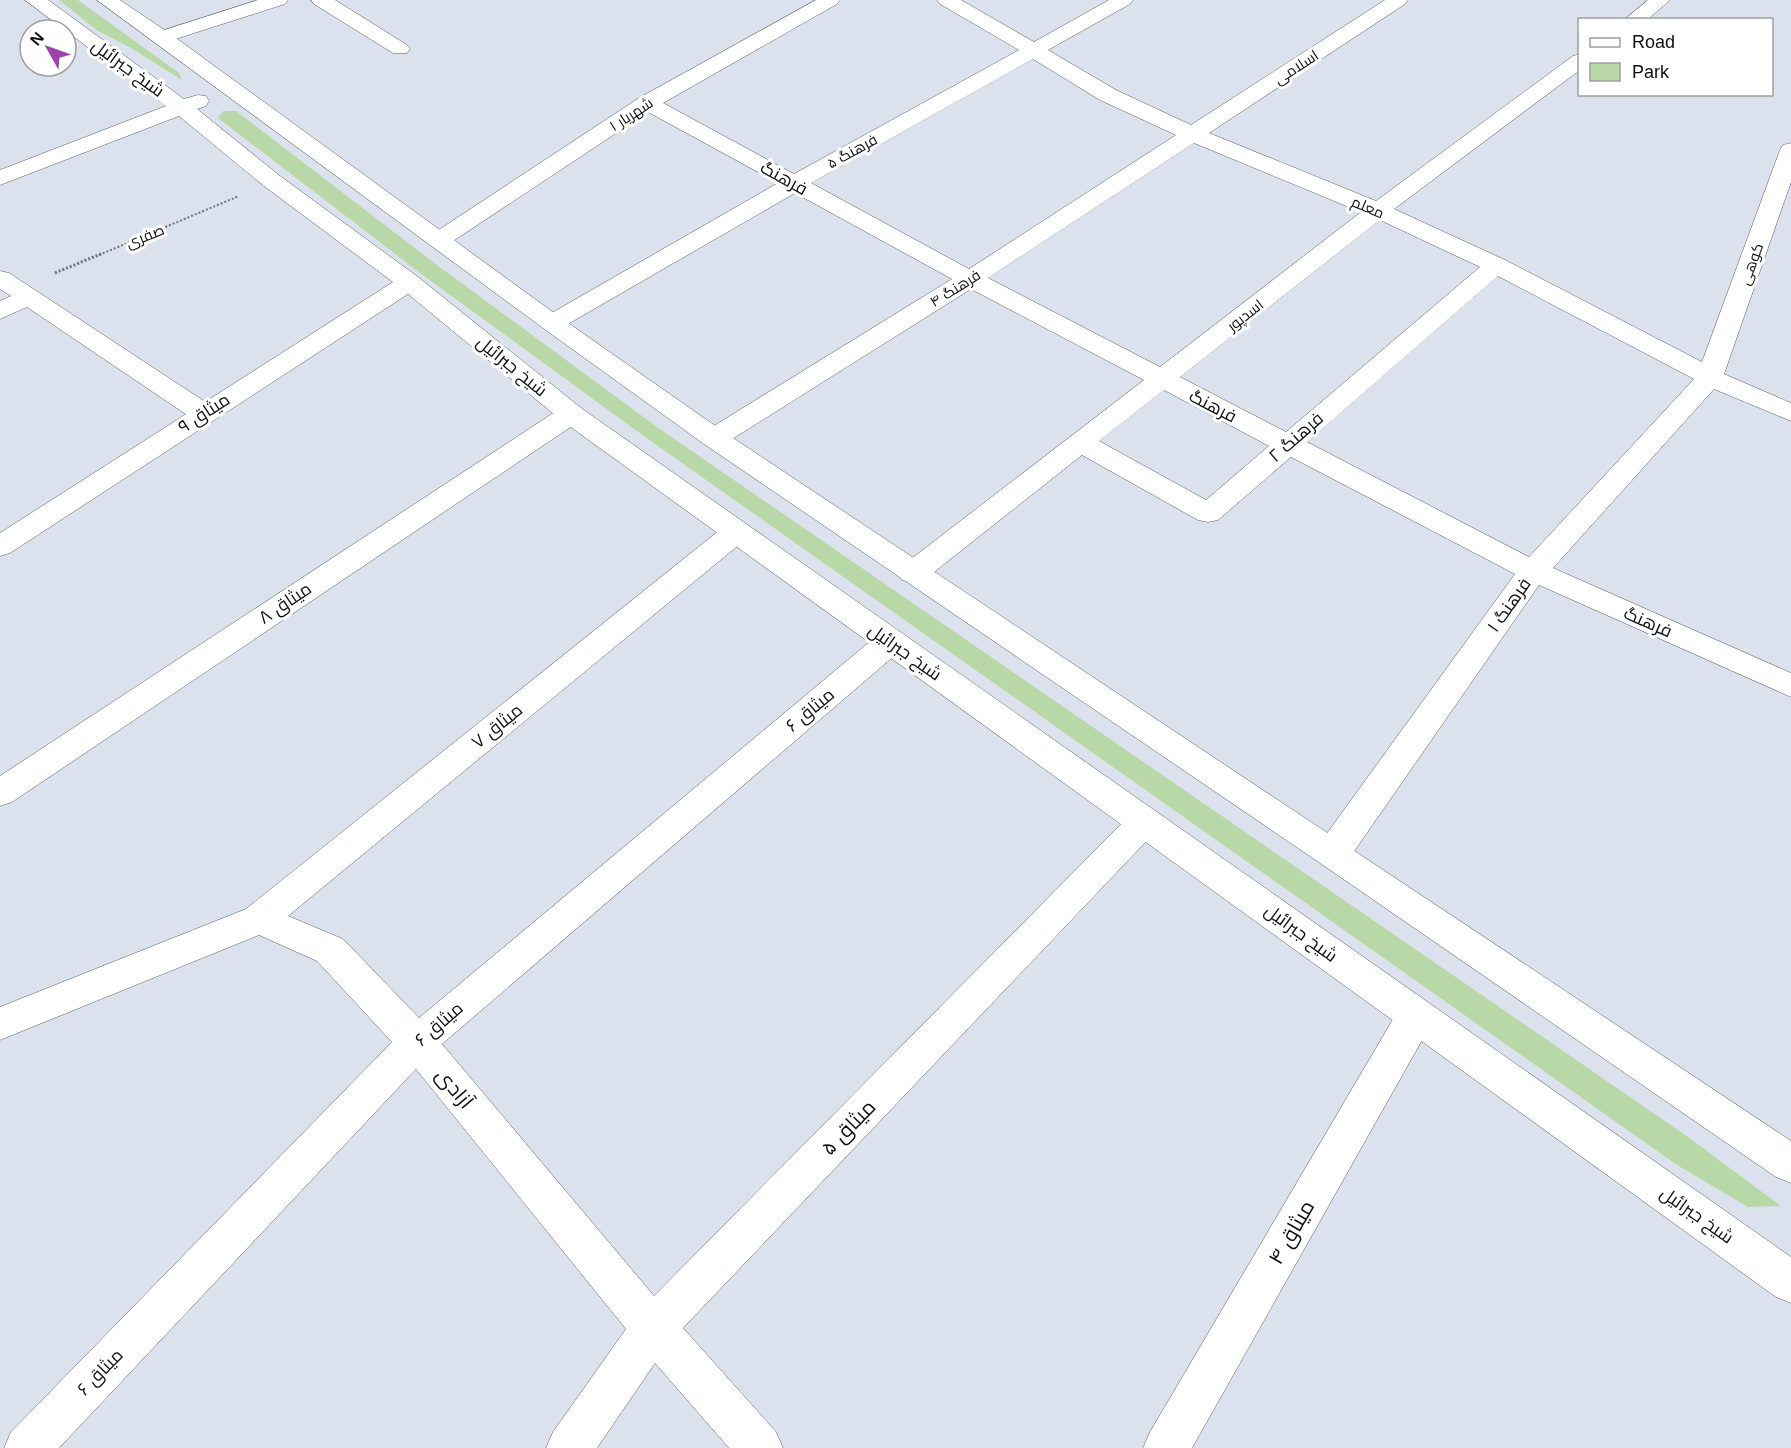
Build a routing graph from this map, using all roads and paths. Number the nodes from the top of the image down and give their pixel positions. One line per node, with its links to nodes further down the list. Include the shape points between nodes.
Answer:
1 (35, 0): 17 (street, شیخ جبرائیل)
2 (108, 0): 11 (street)
3 (278, 0): 11 (street)
4 (321, 0): 12 (street)
5 (830, 0): 16 (street, شهریار ۱)
6 (947, 0): 13 (street, معلم)
7 (1123, 0): 13 (street, فرهنگ ۵)
8 (1398, 0): 18 (street, اسلامی)
9 (1660, 0): 10 (street)
10 (1637, 18)
11 (162, 37): 15 (street)
12 (400, 49)
13 (1032, 50): 18 (street, معلم, via 1108,94); 22 (street, فرهنگ ۵)
14 (1578, 61): 23 (street, اسدپور)
15 (231, 89): 17 (street); 24 (street)
16 (647, 103): 22 (street, فرهنگ); 24 (street, شهریار ۱)
17 (181, 107): 20 (street); 21 (street, شیخ جبرائیل)
18 (1194, 135): 23 (street, معلم); 26 (street, فرهنگ ۴)
19 (1791, 150): 31 (street, کوهی)
20 (0, 178)
21 (272, 181): 27 (street, شیخ جبرائیل); 28 (path, صفری)
22 (795, 183): 26 (street, فرهنگ); 30 (street, فرهنگ ۵)
23 (1378, 210): 25 (street, معلم); 32 (street, اسدپور)
24 (439, 240): 30 (street)
25 (1496, 265): 31 (street, معلم); 38 (street, فرهنگ ۲)
26 (970, 279): 32 (street, فرهنگ); 36 (street, فرهنگ ۴)
27 (409, 282): 33 (street, میثاق ۹); 35 (street, شیخ جبرائیل)
28 (15, 288): 29 (street); 33 (street)
29 (0, 311)
30 (552, 323): 36 (street)
31 (1710, 377): 34 (street, معلم); 41 (street, فرهنگ ۱)
32 (1162, 381): 37 (street, اسدپور); 38 (street, فرهنگ)
33 (203, 413): 40 (street, میثاق ۹)
34 (1791, 413)
35 (571, 414): 39 (street, شیخ جبرائیل); 45 (street, میثاق ۸)
36 (714, 438): 42 (street)
37 (1080, 442): 38 (street, فرهنگ ۲, via 1208,513); 42 (street, اسدپور)
38 (1288, 444): 41 (street, فرهنگ)
39 (736, 532): 43 (street, شیخ جبرائیل); 48 (street, میثاق ۷)
40 (0, 546)
41 (1533, 571): 44 (street, فرهنگ); 47 (street, فرهنگ ۱)
42 (913, 573): 47 (street)
43 (890, 642): 46 (street, شیخ جبرائیل); 51 (street, میثاق ۶)
44 (1791, 686)
45 (0, 793)
46 (1145, 821): 49 (street, شیخ جبرائیل); 54 (street, میثاق ۵)
47 (1333, 853): 52 (street)
48 (259, 919): 50 (street); 51 (street, آزادی, via 330,950)
49 (1416, 1015): 53 (street, شیخ جبرائیل); 58 (street, میثاق ۴)
50 (0, 1024)
51 (417, 1042): 54 (street, آزادی); 55 (street, میثاق ۶)
52 (1791, 1164)
53 (1791, 1282)
54 (653, 1328): 56 (street, میثاق ۵); 57 (street, آزادی)
55 (27, 1448)
56 (568, 1448)
57 (760, 1448)
58 (1166, 1448)

